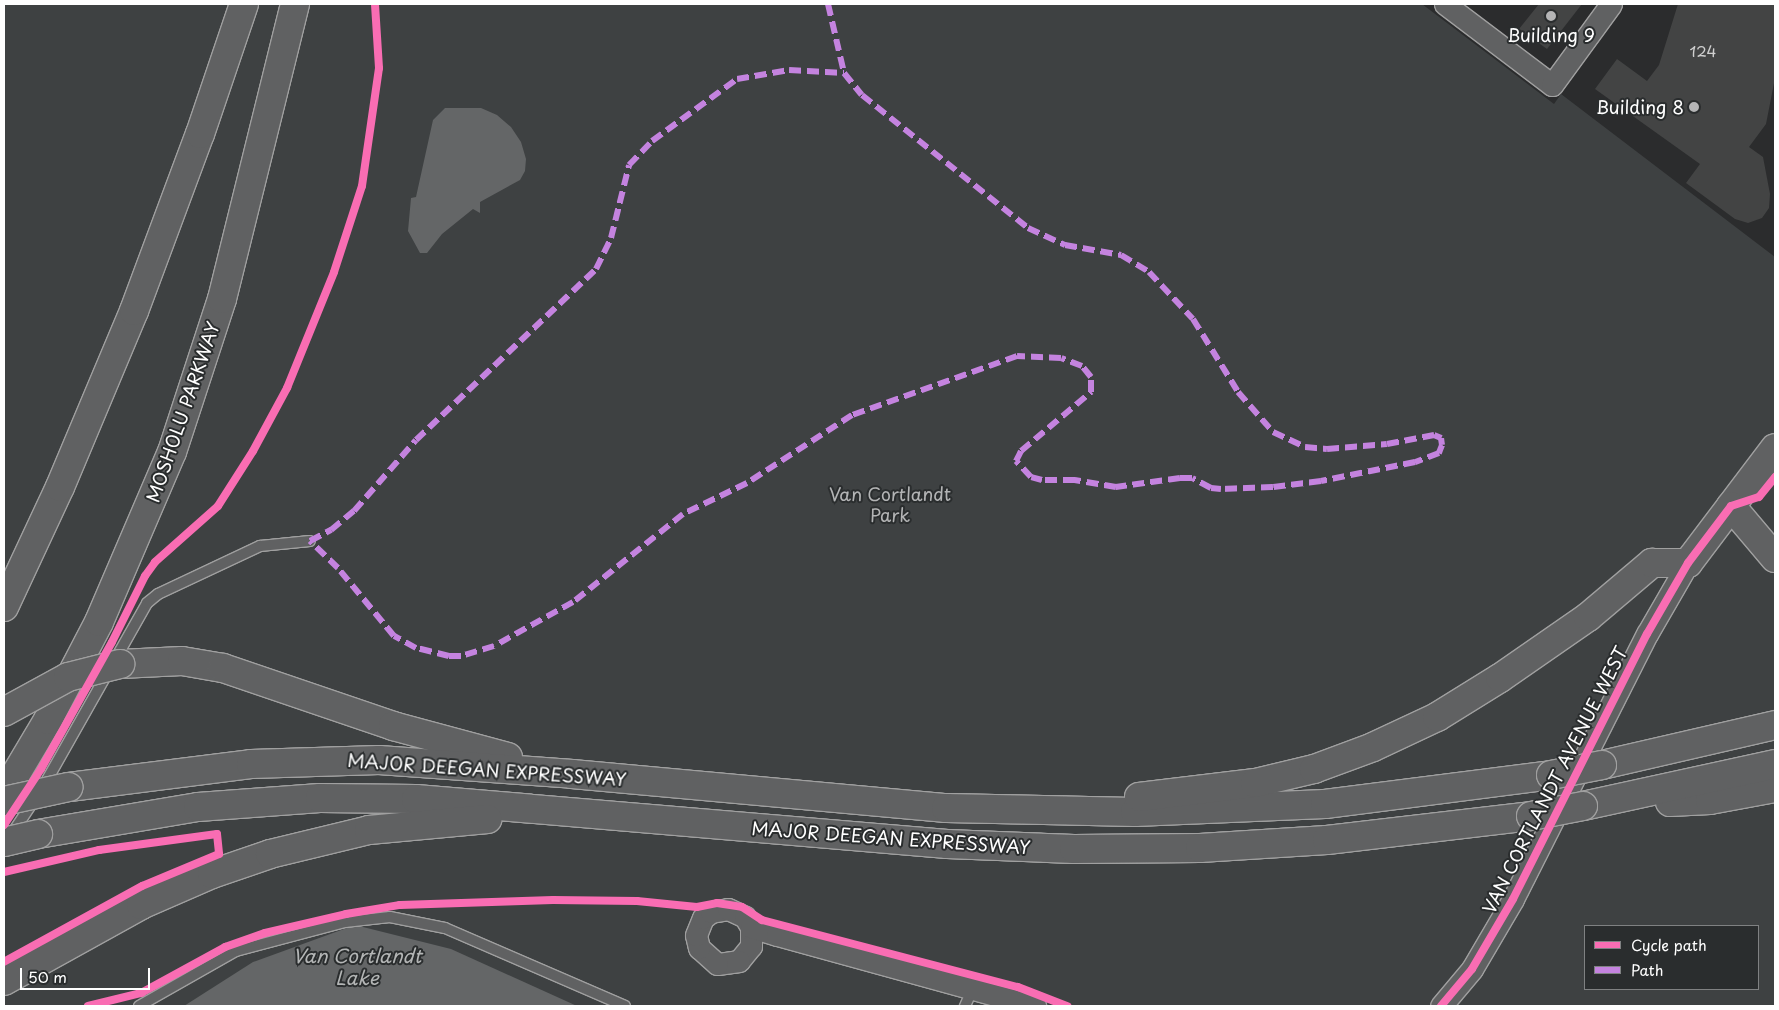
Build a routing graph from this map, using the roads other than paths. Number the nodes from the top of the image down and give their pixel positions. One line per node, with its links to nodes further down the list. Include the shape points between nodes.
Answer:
1 (244, 4): 10 (main road, via 182,185 130,320 60,487)
2 (295, 4): 16 (main road, MOSHOLU PARKWAY, via 222,299 172,452 110,601 48,720)
3 (1445, 4): 4 (street, via 1552,85)
4 (1611, 4)
5 (1775, 448): 6 (main road)
6 (1731, 506): 8 (main road); 9 (main road)
7 (310, 542): 21 (lane, via 260,546 171,588 147,603 60,761)
8 (1775, 558)
9 (1688, 563): 19 (main road, via 1652,562 1582,622 1478,692 1405,733 1342,760 1255,783); 28 (street, VAN CORTLANDT AVENUE WEST, via 1647,634 1513,899 1472,968)
10 (4, 607)
11 (4, 712): 14 (main road, bridge, via 68,677 120,664 182,661 223,668 393,726)
12 (1775, 726): 19 (main road, MAJOR DEEGAN EXPRESSWAY, bridge, via 1551,775 1387,798 1261,808)
13 (1775, 764): 17 (main road, MAJOR DEEGAN EXPRESSWAY)
14 (572, 774): 18 (main road, MAJOR DEEGAN EXPRESSWAY, bridge, via 369,760 251,764 69,787); 19 (main road, MAJOR DEEGAN EXPRESSWAY, via 883,803)
15 (1775, 788): 17 (main road, via 1702,801)
16 (4, 794)
17 (1616, 800): 20 (main road, MAJOR DEEGAN EXPRESSWAY, bridge, via 1531,816 1327,840 1129,849 947,844)
18 (4, 801)
19 (1009, 811)
20 (568, 813): 21 (main road, MAJOR DEEGAN EXPRESSWAY, bridge, via 416,799 320,798 198,807 38,834); 23 (main road, via 405,825 337,836 270,854 212,874 141,905)
21 (4, 844)
22 (751, 927): 24 (street)
23 (4, 981)
24 (969, 997): 27 (street)
25 (139, 1006): 26 (lane, via 236,951 260,942 345,922 390,917 445,928)
26 (626, 1006)
27 (1035, 1006)
28 (1441, 1006)

